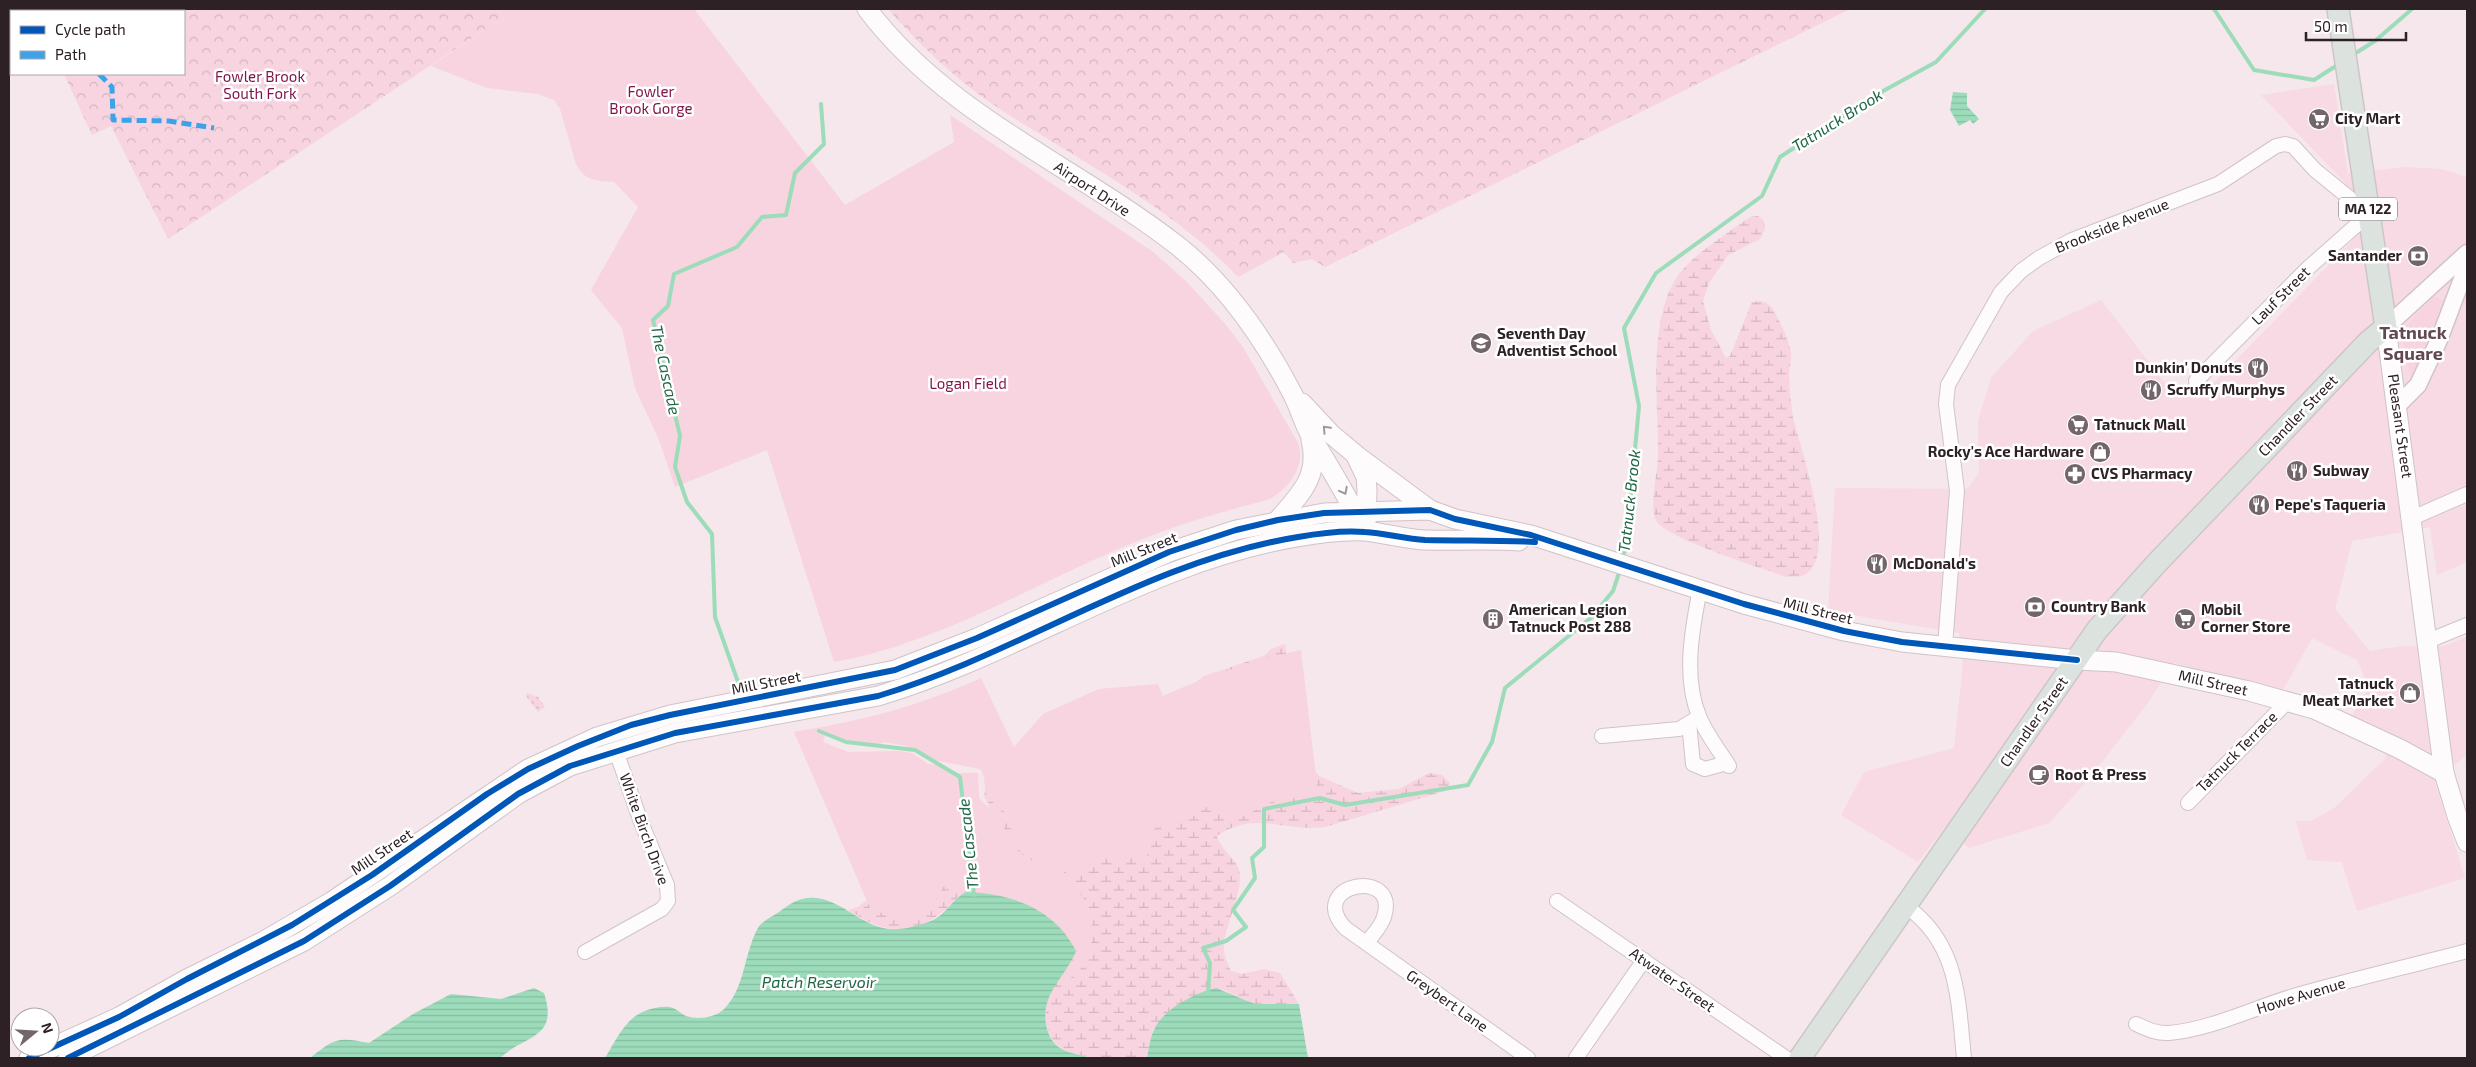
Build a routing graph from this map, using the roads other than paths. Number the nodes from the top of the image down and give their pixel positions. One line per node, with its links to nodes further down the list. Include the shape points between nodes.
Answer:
1 (866, 9): 7 (main road, Airport Drive, via 908,54 964,102 1179,247 1232,298)
2 (2338, 9): 3 (main road, Pleasant Street / MA 122)
3 (2369, 214): 5 (main road, Pleasant Street / MA 122); 6 (street, Lauf Street, via 2307,269); 21 (street, Brookside Avenue, via 2315,170 2293,146 2285,144 2268,150 2215,185 2072,240 2021,271 2002,292 1948,385 1946,404 1957,491)
4 (2467, 254): 5 (street); 8 (street, via 2462,279 2439,340 2418,385)
5 (2386, 327): 8 (main road, Pleasant Street); 22 (main road, Chandler Street, via 2368,342 2150,571 2105,621)
6 (2196, 381)
7 (1292, 392): 9 (main road, Airport Drive); 10 (main road, Airport Drive, one-way to 7, via 1331,434)
8 (2398, 405): 14 (main road, Pleasant Street)
9 (1310, 434): 13 (main road, Airport Drive, one-way to 13); 15 (main road, Airport Drive, via 1315,457 1313,471)
10 (1355, 454): 12 (main road, Airport Drive); 13 (main road, Airport Drive, via 1366,477)
11 (2467, 494): 14 (street)
12 (1430, 510): 13 (main road, Mill Street); 17 (main road, Mill Street, via 1455,520)
13 (1361, 512): 15 (main road, Mill Street, via 1324,513); 16 (main road, Airport Drive)
14 (2412, 518): 20 (main road, Pleasant Street)
15 (1278, 520): 37 (main road, Mill Street, via 1169,552 978,638 895,670 670,715 631,725 584,743 520,774 348,891 292,925)
16 (1364, 531): 17 (main road, Mill Street, via 1424,540); 26 (main road, Mill Street, via 1298,537 1219,556 1096,604 963,666 878,696 675,733)
17 (1562, 544): 18 (main road, Mill Street)
18 (1700, 589): 21 (main road, Mill Street, via 1844,631); 24 (street, via 1694,618 1691,665)
19 (2467, 625): 20 (street)
20 (2428, 641): 27 (main road, Pleasant Street)
21 (1945, 646): 22 (main road, Mill Street)
22 (2077, 660): 23 (main road, Mill Street, via 2116,662); 31 (main road, Chandler Street)
23 (2287, 702): 27 (main road, Mill Street, via 2314,709); 28 (street, Tatnuck Terrace)
24 (1694, 720): 24 (street, via 1692,764 1705,768 1728,764); 25 (street, via 1679,729)
25 (1602, 736)
26 (616, 751): 34 (street, White Birch Drive, via 666,885 668,901 662,909); 38 (main road, Mill Street, via 570,766 538,782 390,886 304,941)
27 (2444, 773): 29 (main road, Pleasant Street)
28 (2188, 803)
29 (2467, 842)
30 (1557, 901): 35 (street, Atwater Street)
31 (1906, 906): 42 (main road, Chandler Street); 43 (street, via 1936,933 1950,963 1957,990)
32 (1366, 944): 39 (street, Greybert Lane)
33 (2467, 951): 36 (street, Howe Avenue, via 2295,996 2192,1028 2154,1032)
34 (585, 952)
35 (1644, 960): 40 (street); 41 (street, Atwater Street)
36 (2136, 1024)
37 (60, 1045)
38 (68, 1058)
39 (1528, 1058)
40 (1576, 1058)
41 (1786, 1058)
42 (1800, 1058)
43 (1964, 1058)

